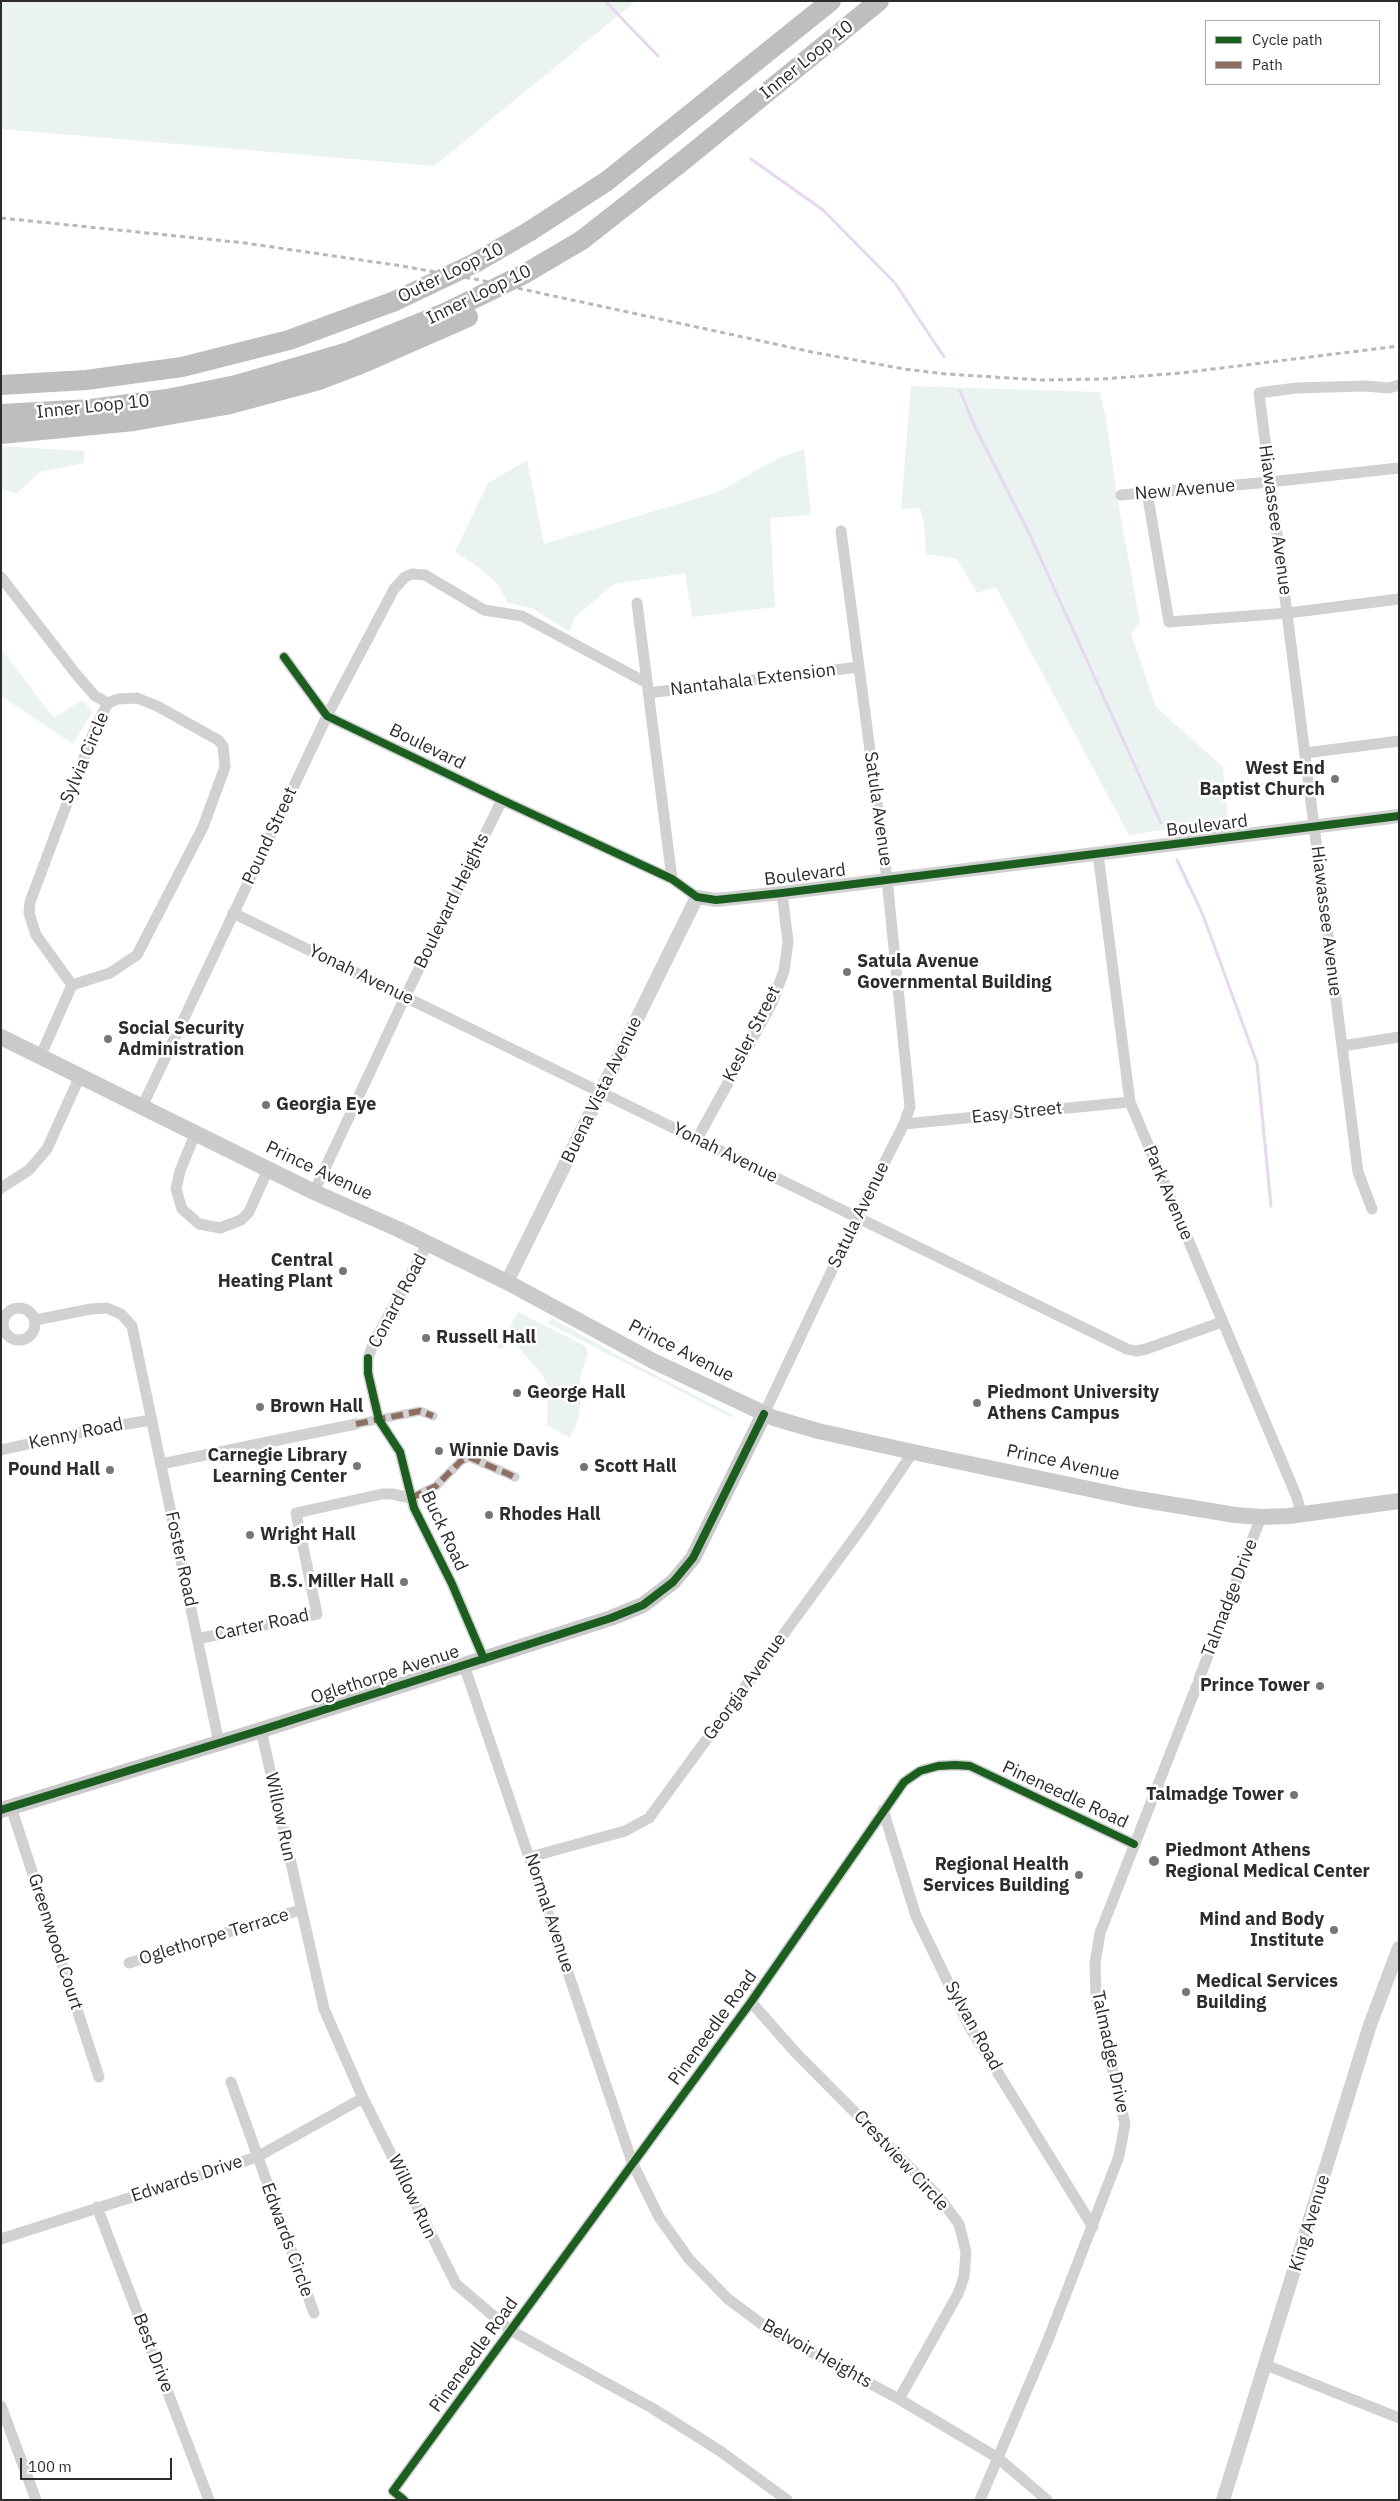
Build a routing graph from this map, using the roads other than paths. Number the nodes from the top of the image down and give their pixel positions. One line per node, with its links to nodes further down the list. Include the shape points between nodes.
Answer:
1 (831, 1): 4 (highway, Outer Loop 10, bridge, via 607,181 530,232 395,301 289,340 190,365 86,380)
2 (879, 1): 3 (highway, Inner Loop 10)
3 (582, 240): 6 (highway, Inner Loop 10, bridge, via 526,273 447,312 329,358 236,385 167,399 92,410); 7 (highway, bridge, via 528,280 468,317 356,366 236,403 134,421)
4 (1, 385)
5 (1399, 385): 9 (street, Hiawassee Avenue, via 1389,388 1296,388 1259,393)
6 (1, 414)
7 (1, 434)
8 (1399, 468): 9 (street, New Avenue)
9 (1270, 482): 10 (street, New Avenue); 17 (street, Hiawassee Avenue)
10 (1148, 492): 11 (street, New Avenue); 17 (street, via 1169,622)
11 (1121, 495)
12 (841, 531): 19 (street, Satula Avenue)
13 (412, 574): 20 (street, Nantahala Extension, via 425,575 484,610 522,616); 22 (street, Pound Street, via 394,589)
14 (1, 577): 21 (street, via 76,674 95,696)
15 (1399, 599): 17 (street)
16 (637, 603): 20 (street)
17 (1288, 613): 24 (street, Hiawassee Avenue)
18 (284, 657): 22 (street, Boulevard)
19 (859, 667): 20 (street, Nantahala Extension); 30 (street, Satula Avenue)
20 (647, 688): 29 (street)
21 (108, 703): 34 (street, Sylvia Circle, via 81,762 30,902 29,914 36,935); 34 (street, Sylvia Circle, via 118,698 137,698 157,706 218,740 223,746 225,767 203,827 137,955 110,973)
22 (327, 716): 25 (street, Boulevard); 33 (street, Pound Street)
23 (1399, 741): 24 (street)
24 (1305, 753): 27 (street, Hiawassee Avenue)
25 (502, 800): 29 (street, Boulevard); 35 (street, Boulevard Heights)
26 (1399, 816): 27 (street, Boulevard)
27 (1314, 828): 28 (street, Boulevard); 38 (street, Hiawassee Avenue)
28 (1098, 854): 30 (street, Boulevard); 42 (street, Park Avenue)
29 (672, 879): 32 (street, Boulevard)
30 (887, 879): 31 (street, Boulevard); 44 (street, Satula Avenue, via 909,1092 910,1107)
31 (782, 893): 32 (street, Boulevard, via 716,900); 46 (street, Kesler Street, via 788,942 784,971 772,1003)
32 (696, 897): 41 (street, Buena Vista Avenue)
33 (233, 913): 35 (street, Yonah Avenue); 43 (street, Pound Street)
34 (72, 985): 39 (street)
35 (405, 997): 41 (street, Yonah Avenue); 49 (street, Boulevard Heights)
36 (1, 1037): 39 (main road, Prince Avenue)
37 (1399, 1037): 38 (street)
38 (1342, 1046): 50 (street, Hiawassee Avenue, via 1358,1172)
39 (40, 1057): 40 (main road, Prince Avenue)
40 (80, 1076): 43 (main road, Prince Avenue); 48 (street, via 47,1149 29,1170)
41 (601, 1092): 46 (street, Yonah Avenue); 53 (street, Buena Vista Avenue)
42 (1130, 1102): 44 (street, Easy Street); 55 (street, Park Avenue)
43 (142, 1108): 45 (main road, Prince Avenue)
44 (904, 1124): 51 (street, Satula Avenue)
45 (195, 1134): 47 (main road, Prince Avenue); 47 (street, via 176,1189 182,1209 198,1224 220,1228 241,1220 249,1212)
46 (697, 1139): 51 (street, Yonah Avenue)
47 (268, 1169): 49 (main road, Prince Avenue)
48 (1, 1188)
49 (314, 1192): 52 (main road, Prince Avenue)
50 (1372, 1210)
51 (857, 1217): 55 (street, Yonah Avenue, via 1136,1352); 57 (street, Satula Avenue)
52 (428, 1243): 53 (main road, Prince Avenue); 56 (street, Conard Road)
53 (507, 1282): 57 (main road, Prince Avenue, via 653,1361)
54 (35, 1320): 59 (street, Foster Road, via 99,1308 121,1314 135,1334)
55 (1222, 1322): 68 (street, Park Avenue)
56 (368, 1358): 60 (street, Buck Road, via 368,1373)
57 (764, 1414): 63 (main road, Prince Avenue, via 818,1431); 71 (main road, Oglethorpe Avenue, via 693,1558 661,1593 627,1612)
58 (433, 1416): 60 (street, via 420,1410)
59 (152, 1420): 62 (street, Kenny Road); 64 (street, Foster Road)
60 (379, 1420): 61 (street); 66 (street, Buck Road, via 400,1452)
61 (356, 1424): 64 (street)
62 (1, 1450)
63 (913, 1452): 69 (main road, Prince Avenue, via 1141,1500); 78 (street, Georgia Avenue, via 834,1566 649,1818 625,1831)
64 (161, 1464): 70 (street, Foster Road)
65 (515, 1477): 66 (street, via 469,1458 461,1461 436,1486)
66 (411, 1498): 70 (street, Carter Road, via 382,1494 296,1513 317,1614); 71 (street, Buck Road)
67 (1399, 1502): 68 (main road, Prince Avenue)
68 (1302, 1515): 69 (main road, Prince Avenue)
69 (1261, 1518): 77 (street, Talmadge Drive)
70 (197, 1639): 74 (street, Foster Road)
71 (484, 1658): 72 (main road, Oglethorpe Avenue)
72 (464, 1665): 73 (main road, Oglethorpe Avenue); 78 (street, Normal Avenue)
73 (262, 1730): 74 (main road, Oglethorpe Avenue); 79 (street, Willow Run)
74 (219, 1743): 75 (main road, Oglethorpe Avenue)
75 (6, 1809): 83 (street, Greenwood Court)
76 (883, 1810): 77 (street, Pineneedle Road, via 904,1782 920,1772 955,1764 970,1766); 82 (street, Pineneedle Road); 89 (street, Sylvan Road, via 916,1916 969,2026)
77 (1134, 1844): 89 (street, Talmadge Drive, via 1100,1932 1095,1963 1096,1997 1125,2124 1119,2156)
78 (530, 1857): 87 (street, Normal Avenue)
79 (300, 1910): 81 (street, Oglethorpe Terrace); 85 (street, Willow Run, via 324,2009)
80 (1399, 1948): 93 (street, King Avenue, via 1370,2025)
81 (129, 1963)
82 (751, 2002): 87 (street, Pineneedle Road); 94 (street, Crestview Circle, via 796,2053 939,2197 959,2224 966,2252 964,2277 958,2294)
83 (99, 2077)
84 (231, 2082): 86 (street, Edwards Circle)
85 (363, 2098): 86 (street, Edwards Drive); 92 (street, Willow Run, via 456,2284)
86 (257, 2157): 88 (street, Edwards Drive); 91 (street, Edwards Circle)
87 (632, 2162): 92 (street, Pineneedle Road); 94 (street, Belvoir Heights, via 659,2216 688,2259 728,2299 771,2331)
88 (97, 2207): 90 (street, Edwards Drive); 99 (street, Best Drive)
89 (1093, 2227): 97 (street, Talmadge Drive)
90 (1, 2239)
91 (314, 2314)
92 (510, 2330): 100 (street, Pineneedle Road, via 393,2492); 101 (street, Willow Run, via 652,2408 720,2451)
93 (1266, 2365): 96 (street); 104 (street, King Avenue)
94 (899, 2399): 97 (street, Belvoir Heights)
95 (1, 2406): 98 (street)
96 (1399, 2418)
97 (998, 2458): 102 (street, Talmadge Drive); 103 (street, Belvoir Heights)
98 (36, 2500)
99 (208, 2500)
100 (404, 2500)
101 (787, 2500)
102 (980, 2500)
103 (1046, 2500)
104 (1223, 2500)

